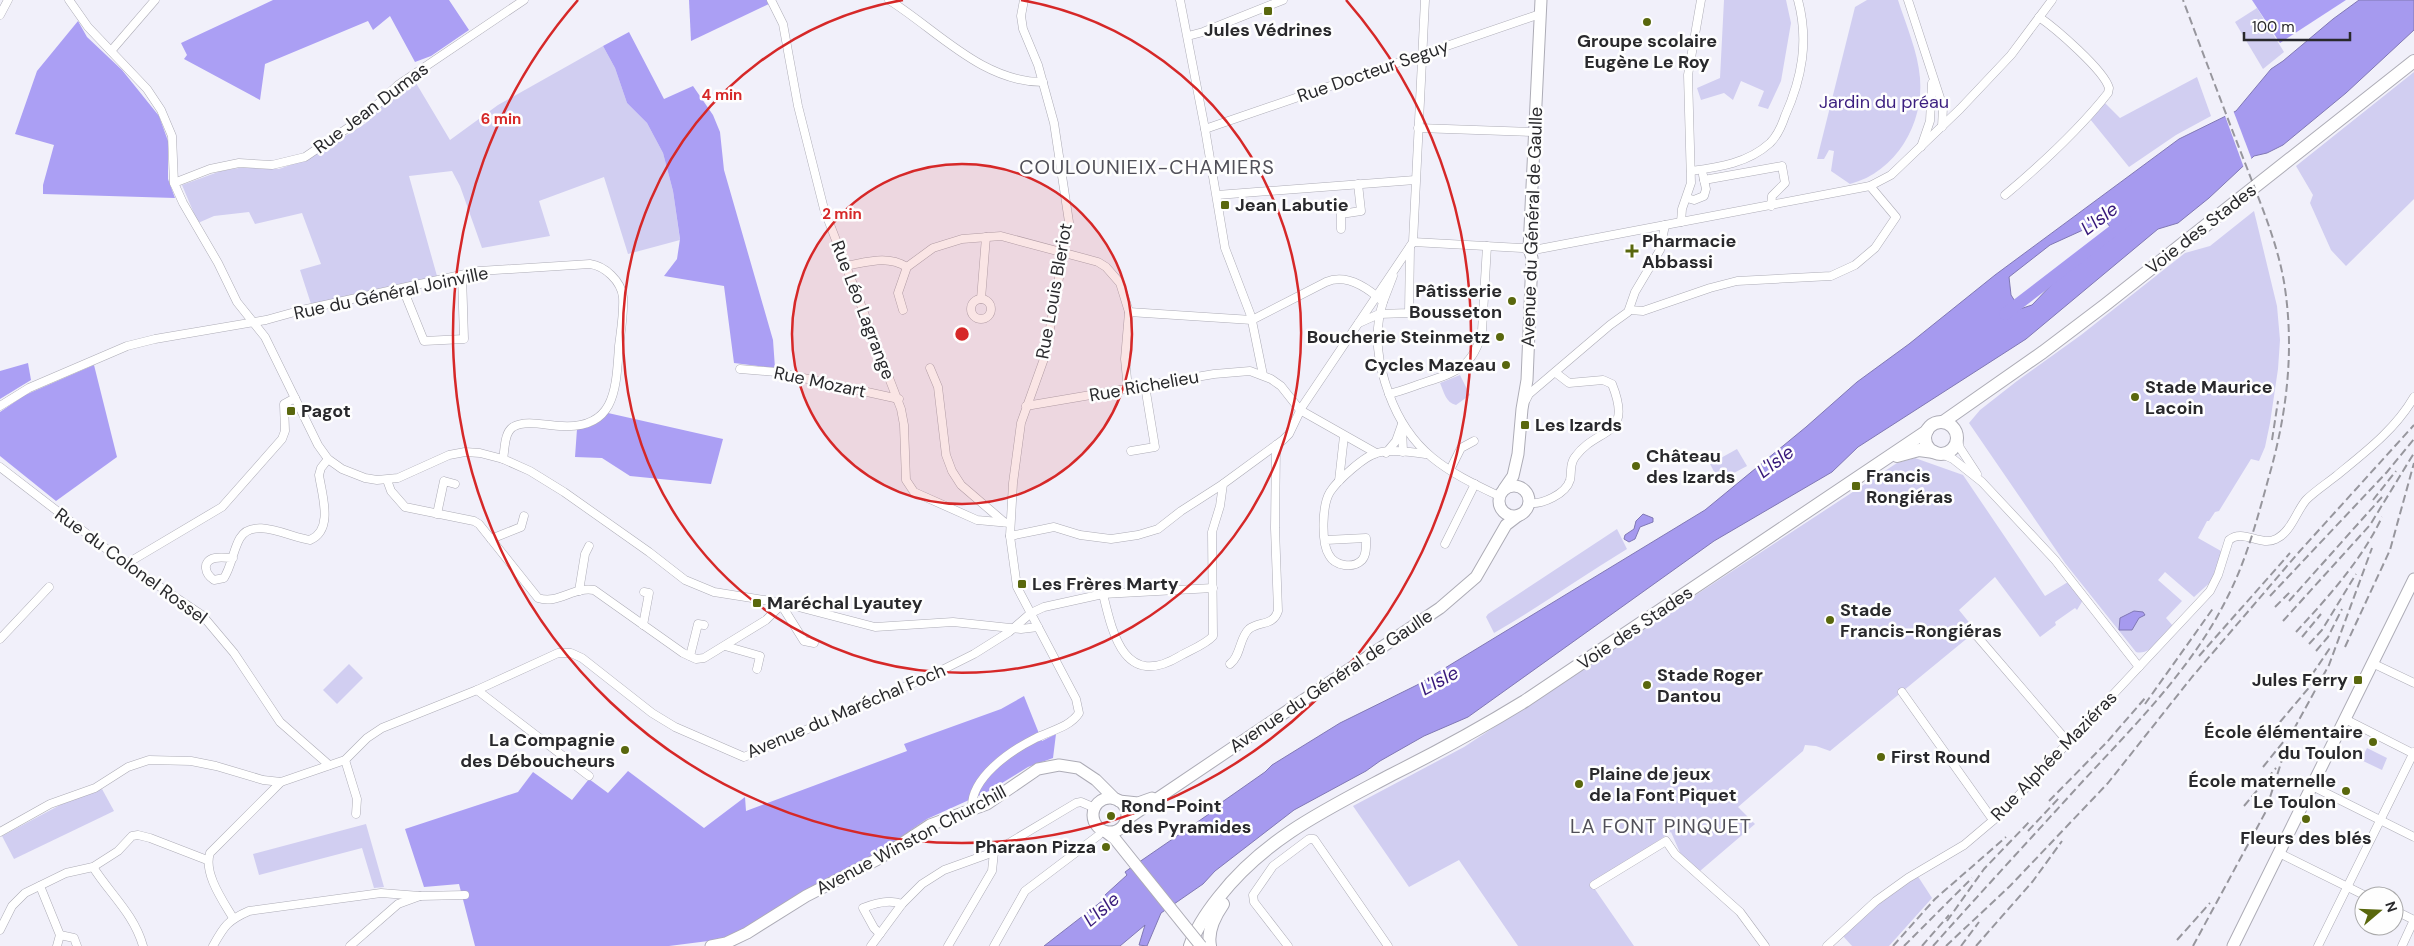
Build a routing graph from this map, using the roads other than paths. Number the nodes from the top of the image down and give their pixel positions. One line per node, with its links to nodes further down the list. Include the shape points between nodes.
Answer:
1 (8, 0): 18 (street)
2 (69, 0): 21 (street, via 88,27)
3 (155, 0): 21 (street)
4 (524, 0): 38 (street, Rue Jean Dumas, via 398,85 364,116 311,154 283,164 238,164 210,169)
5 (771, 0): 53 (street, Rue Léo Lagrange, via 783,24 798,106 824,209)
6 (889, 0): 25 (street, via 937,36 994,71 1020,81)
7 (1024, 0): 25 (street, Rue Louis Bleriot, via 1023,29)
8 (1180, 0): 20 (street)
9 (1283, 0): 16 (street)
10 (1425, 0): 22 (street)
11 (1541, 0): 17 (main road, Avenue du Général de Gaulle)
12 (1701, 0): 35 (street, via 1688,75)
13 (1798, 0): 34 (street, via 1804,26 1804,49 1798,84 1782,124 1771,142 1746,159 1725,167)
14 (1908, 0): 24 (street)
15 (2052, 0): 19 (street)
16 (1264, 4): 20 (street)
17 (1540, 14): 22 (street, Rue Docteur Seguy); 32 (main road, Avenue du Général de Gaulle)
18 (0, 16)
19 (2039, 17): 27 (street, via 2011,55); 42 (street, via 2063,36 2104,77 2110,88 2082,124)
20 (1188, 36): 31 (street)
21 (111, 50): 38 (street, via 148,89 161,110 172,136)
22 (1423, 54): 29 (street); 31 (street, Rue Docteur Seguy)
23 (2414, 61): 74 (main road, Voie des Stades, via 2105,305)
24 (1930, 71): 26 (street); 28 (street, via 1933,87)
25 (1042, 82): 52 (street, Rue Louis Bleriot, via 1054,123 1069,222)
26 (1943, 107): 27 (street, via 1950,112); 30 (street)
27 (1960, 109): 30 (street)
28 (1930, 121): 30 (street); 33 (street)
29 (1418, 128): 32 (street); 36 (street)
30 (1942, 128): 33 (street)
31 (1205, 129): 41 (street)
32 (1534, 132): 51 (main road, Avenue du Général de Gaulle)
33 (1921, 147): 40 (street, via 1891,175)
34 (1702, 170): 35 (street); 37 (street)
35 (1691, 171): 43 (street)
36 (1415, 180): 39 (street); 49 (street)
37 (1704, 180): 43 (street, via 1704,196 1694,200); 44 (street, via 1782,166 1785,183 1772,196)
38 (174, 183): 66 (street, via 237,302)
39 (1358, 184): 41 (street); 47 (street, via 1362,211 1341,214)
40 (1870, 186): 44 (street); 62 (street, via 1896,217 1875,248 1854,265 1831,276 1737,281 1643,311)
41 (1217, 195): 65 (street, via 1228,259)
42 (2006, 195)
43 (1687, 198): 45 (street)
44 (1771, 206): 45 (street)
45 (1681, 222): 46 (street)
46 (1666, 225): 51 (street); 62 (street, via 1660,250 1635,292)
47 (1341, 229)
48 (986, 237): 52 (street, via 1001,236); 55 (street, via 962,239 933,248); 59 (street)
49 (1411, 244): 50 (street); 54 (street); 64 (street, via 1409,313)
50 (1487, 246): 51 (street); 75 (street, via 1482,331 1473,356 1450,374)
51 (1529, 249): 81 (main road, Avenue du Général de Gaulle, via 1526,258)
52 (1064, 252): 63 (street, via 1106,267 1120,284); 80 (street, Rue Louis Bleriot, via 1045,356)
53 (846, 266): 55 (street, via 886,259); 78 (street, Rue Léo Lagrange)
54 (1398, 266): 58 (street); 60 (street)
55 (907, 267): 61 (street, via 898,293)
56 (462, 275): 57 (street, Rue du Général Joinville); 57 (street, via 464,339 424,341); 98 (street, Rue du Général Joinville, via 479,271 590,264 603,267 622,294 615,391 603,414 580,426 521,424 512,428 507,434)
57 (403, 289): 66 (street, Rue du Général Joinville)
58 (1376, 295): 60 (street); 65 (street, via 1348,280 1331,280); 67 (street)
59 (981, 299)
60 (1383, 302): 64 (street)
61 (903, 310)
62 (1630, 310): 70 (street)
63 (1129, 312): 65 (street); 73 (street, via 1125,359)
64 (1379, 314): 67 (street); 75 (street, via 1378,350)
65 (1252, 320): 71 (street)
66 (253, 322): 76 (street, via 265,336); 79 (street, Rue du Général Joinville, via 127,346 29,388)
67 (1358, 324): 82 (street)
68 (930, 368): 114 (street, via 938,387 946,455 952,471 961,485)
69 (740, 369): 78 (street, Rue Mozart, via 776,372)
70 (1556, 373): 81 (street, via 1529,394); 110 (street, via 1569,383 1603,380 1612,384 1619,407 1615,423 1576,455 1567,487 1541,503)
71 (1263, 375): 72 (street, Rue Richelieu, via 1239,371); 82 (street, via 1281,386)
72 (1145, 386): 73 (street, Rue Richelieu); 90 (street, via 1155,447)
73 (1128, 389): 80 (street, Rue Richelieu)
74 (1984, 392): 83 (main road, Voie des Stades); 87 (main road, Voie des Stades, via 1959,425)
75 (1389, 394): 84 (street)
76 (295, 398): 97 (street); 122 (street, via 284,404 285,431 282,438 226,504 196,525)
77 (2414, 398): 142 (street, Rue Alphée Maziéras, via 2373,445 2309,498 2282,535 2271,541 2237,535 2229,540 2210,591)
78 (899, 399): 114 (street, Rue Léo Lagrange, via 904,425 906,480 914,492 978,520)
79 (0, 406)
80 (1026, 406): 114 (street, Rue Louis Bleriot)
81 (1522, 409): 96 (main road, Avenue du Général de Gaulle)
82 (1300, 410): 86 (street); 89 (street, via 1289,434)
83 (1943, 422): 85 (main road, via 1932,425); 87 (main road, via 1952,426)
84 (1402, 424): 91 (street); 93 (street, via 1396,441); 95 (street)
85 (1927, 431): 94 (main road, via 1926,440); 99 (main road, Voie des Stades)
86 (1344, 436): 92 (street); 103 (street)
87 (1957, 436): 94 (main road, via 1951,450); 104 (street, via 1960,448)
88 (1474, 442): 101 (street, via 1461,448)
89 (1276, 445): 106 (street); 141 (street, via 1278,611 1271,622 1251,628 1246,633 1235,660)
90 (1131, 451)
91 (1403, 452): 93 (street); 95 (street)
92 (1376, 453): 93 (street); 103 (street)
93 (1386, 453)
94 (1938, 453): 99 (main road, Voie des Stades, via 1909,452); 104 (street)
95 (1426, 454): 101 (street)
96 (1518, 454): 108 (main road, Avenue du Général de Gaulle); 109 (main road, Avenue du Général de Gaulle, via 1513,476)
97 (328, 459): 102 (street, via 364,478); 120 (street, via 319,475 324,519 321,534 310,540 266,528 252,528 241,537)
98 (504, 459): 102 (street, via 480,453 449,455 420,470); 129 (street, via 564,492 685,580 714,592)
99 (1874, 466): 154 (main road, Voie des Stades, via 1525,702)
100 (0, 467): 122 (street, Rue du Colonel Rossel)
101 (1450, 470): 107 (street)
102 (387, 480): 111 (street, via 404,507)
103 (1339, 481): 117 (street, via 1329,492 1323,519)
104 (1982, 482): 142 (street, via 2068,573)
105 (455, 484): 111 (street, via 444,482)
106 (1223, 484): 115 (street, via 1158,529 1138,535 1111,540 1054,527); 125 (street, via 1212,532)
107 (1475, 484): 109 (street); 118 (street)
108 (1523, 489): 109 (main road, via 1514,486); 110 (main road, via 1528,495)
109 (1501, 497): 112 (main road, via 1510,515); 121 (main road, Avenue du Général de Gaulle, via 1500,522)
110 (1528, 503): 112 (main road)
111 (437, 514): 116 (street, via 474,521)
112 (1519, 515): 121 (main road, Avenue du Général de Gaulle, via 1506,525)
113 (524, 516): 116 (street, via 521,527)
114 (1007, 523): 115 (street, Rue Louis Bleriot)
115 (1010, 536): 130 (street, Rue Louis Bleriot, via 1017,587)
116 (491, 538): 126 (street, via 538,598 546,601)
117 (1326, 540): 117 (street, via 1328,554 1341,565 1361,560 1366,552 1366,538)
118 (1445, 544)
119 (589, 546): 126 (street)
120 (233, 558)
121 (1486, 560): 157 (main road, Avenue du Général de Gaulle, via 1472,582 1440,608)
122 (126, 564): 151 (street, Rue du Colonel Rossel, via 202,615 234,653 280,722)
123 (2414, 578): 140 (main road)
124 (48, 587): 136 (street)
125 (1213, 588): 128 (street); 128 (street, via 1214,632 1211,638 1165,665 1150,667 1136,664 1119,647)
126 (579, 591): 131 (street, via 586,588 594,590)
127 (644, 592): 131 (street, via 649,594)
128 (1103, 594): 130 (street)
129 (783, 604): 134 (street, via 875,627 953,622); 137 (street, via 804,641); 138 (street, via 766,620)
130 (1031, 613): 133 (street, Rue Louis Bleriot); 134 (street, Avenue du Maréchal Foch)
131 (643, 625): 139 (street)
132 (704, 625): 139 (street, via 698,624)
133 (1038, 627): 134 (street); 160 (street, Rue Louis Bleriot, via 1076,699 1079,713 1069,723 1034,739 1006,757 974,790)
134 (1014, 628): 145 (street, Avenue du Maréchal Foch, via 974,654 934,674 744,758 675,727 571,653 545,657)
135 (1976, 634): 148 (street)
136 (0, 639)
137 (814, 643)
138 (725, 646): 139 (street, via 704,658); 143 (street, via 760,656)
139 (690, 656)
140 (2372, 663): 144 (street); 147 (main road)
141 (1230, 664)
142 (2139, 667): 148 (street, Rue Alphée Maziéras)
143 (757, 669)
144 (2414, 683)
145 (477, 690): 150 (street, Avenue du Maréchal Foch, via 382,728); 153 (street)
146 (1902, 692): 162 (street)
147 (2345, 719): 149 (street); 156 (main road)
148 (2068, 742): 162 (street, Rue Alphée Maziéras)
149 (2414, 753): 163 (street)
150 (345, 760): 151 (street, Avenue du Maréchal Foch); 161 (street, via 357,799)
151 (329, 765): 155 (street, Avenue du Maréchal Foch)
152 (1087, 773): 158 (main road, Avenue Winston Churchill); 159 (main road, via 1094,781 1100,798); 160 (main road, Avenue Winston Churchill, via 1059,765 1038,769 998,797)
153 (589, 776)
154 (1387, 777): 185 (main road, Voie des Stades, via 1316,821 1258,867 1218,910); 195 (main road, Voie des Stades, via 1322,810 1263,850 1222,894 1203,920)
155 (281, 782): 166 (street, Avenue du Maréchal Foch, via 191,761 149,760 128,767 95,788 50,804); 170 (street, via 219,843)
156 (2312, 786): 163 (street); 169 (main road)
157 (1166, 793): 158 (main road, Avenue du Général de Gaulle, via 1138,803); 164 (main road, Avenue du Général de Gaulle)
158 (1117, 800): 159 (main road, via 1106,799); 164 (main road, via 1126,809)
159 (1097, 805): 165 (main road, via 1095,822); 168 (street, via 1076,803)
160 (972, 809): 191 (main road, Avenue Winston Churchill, via 930,826 747,933)
161 (356, 814)
162 (1993, 820): 199 (street, Rue Alphée Maziéras, via 1964,845 1876,901)
163 (2380, 820): 167 (street); 175 (street)
164 (1126, 822): 165 (main road, via 1116,831); 171 (main road, via 1126,842)
165 (1104, 831): 171 (main road); 194 (street, via 1026,891)
166 (0, 832)
167 (2414, 837)
168 (994, 852): 179 (street, via 944,870 922,884); 193 (street, via 992,871)
169 (2279, 853): 175 (street); 200 (main road)
170 (207, 860): 172 (street, via 138,835 132,836 118,851); 180 (street, via 211,876)
171 (1137, 863): 185 (main road, bridge)
172 (93, 867): 174 (street, via 66,873); 188 (street, via 135,924)
173 (1594, 885): 198 (street, via 1666,841 1675,854 1740,912)
174 (40, 886): 182 (street, via 25,893 12,906); 184 (street)
175 (2348, 886): 176 (street); 201 (street)
176 (2354, 889)
177 (465, 895): 178 (street)
178 (420, 896): 180 (street, via 381,893 249,911); 190 (street, via 398,904)
179 (902, 904): 183 (street); 183 (street, via 881,902 863,908)
180 (233, 918): 189 (street)
181 (2414, 920): 202 (street)
182 (0, 930)
183 (880, 934): 192 (street)
184 (60, 935): 186 (street); 187 (street, via 74,938)
185 (1205, 945)
186 (57, 946)
187 (77, 946)
188 (143, 946)
189 (213, 946)
190 (350, 946)
191 (711, 946)
192 (871, 946)
193 (948, 946)
194 (994, 946)
195 (1190, 946)
196 (1288, 946): 197 (street, via 1253,894 1274,866 1309,839 1314,839)
197 (1388, 946)
198 (1765, 946)
199 (1827, 946)
200 (2233, 946)
201 (2318, 946)
202 (2402, 946)

